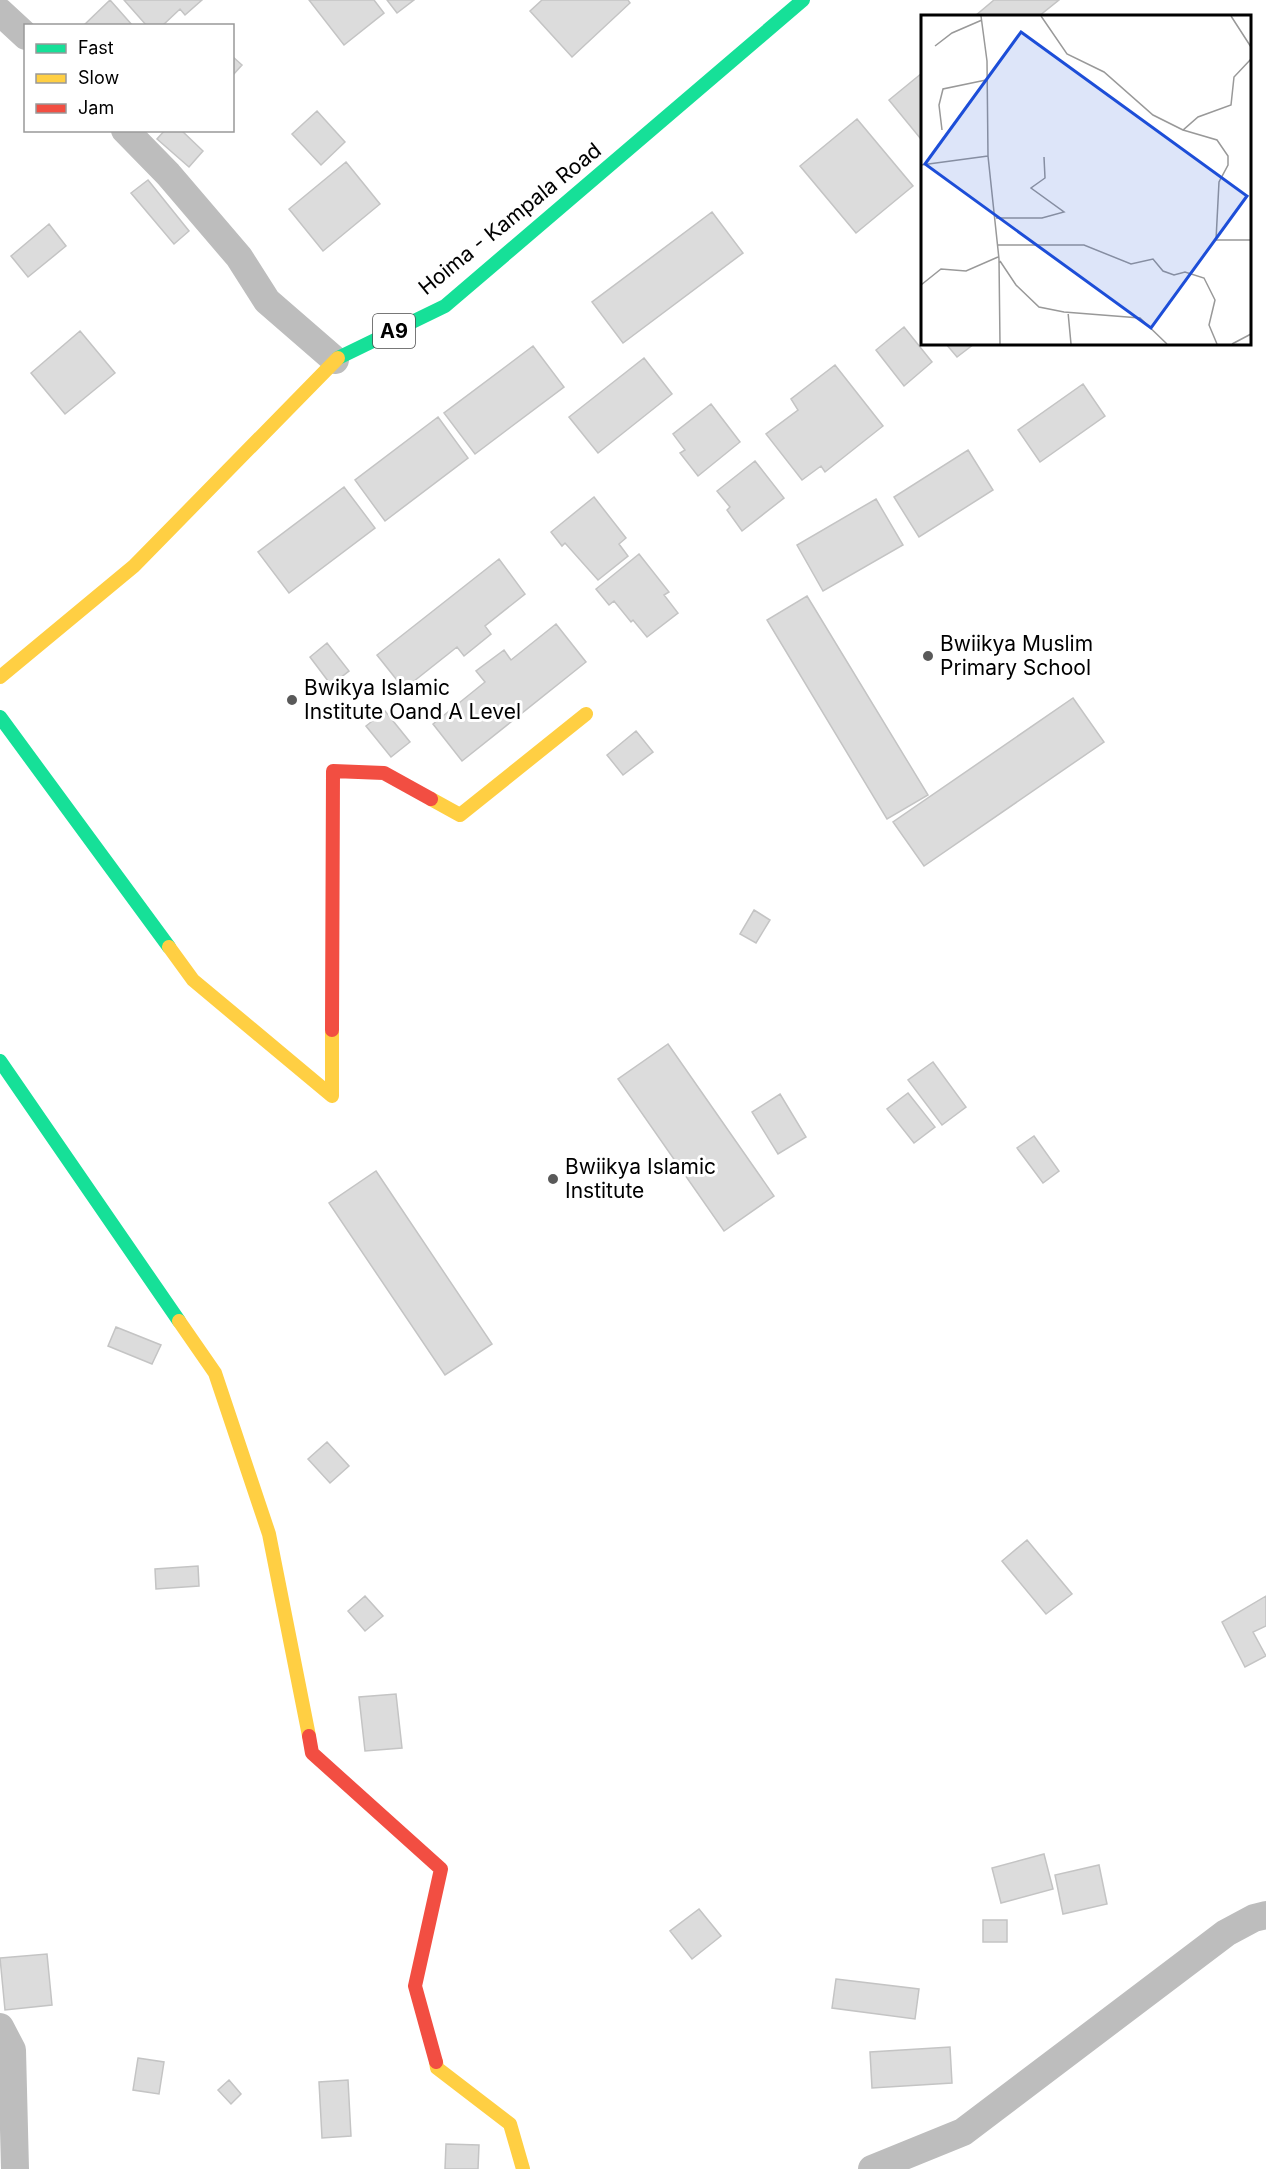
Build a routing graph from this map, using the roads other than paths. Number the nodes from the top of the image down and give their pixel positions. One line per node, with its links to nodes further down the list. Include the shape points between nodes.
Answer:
1 (802, 0): 5 (street, Hoima - Kampala Road / A9, via 445,306)
2 (0, 12): 3 (street)
3 (24, 34)
4 (127, 132): 5 (street, via 239,257 267,301)
5 (335, 360): 6 (street, Hoima - Kampala Road / A9, via 134,566)
6 (0, 677)
7 (586, 714): 8 (street, via 460,815 384,773 333,771 332,1096 193,980)
8 (0, 717)
9 (0, 1061): 13 (street, via 215,1372 269,1534 312,1753 441,1869 415,1986 434,2058 437,2068 510,2124)
10 (1266, 1916): 14 (street, via 1226,1933 963,2132)
11 (0, 2027): 12 (street, via 12,2050)
12 (15, 2169)
13 (523, 2169)
14 (872, 2169)

